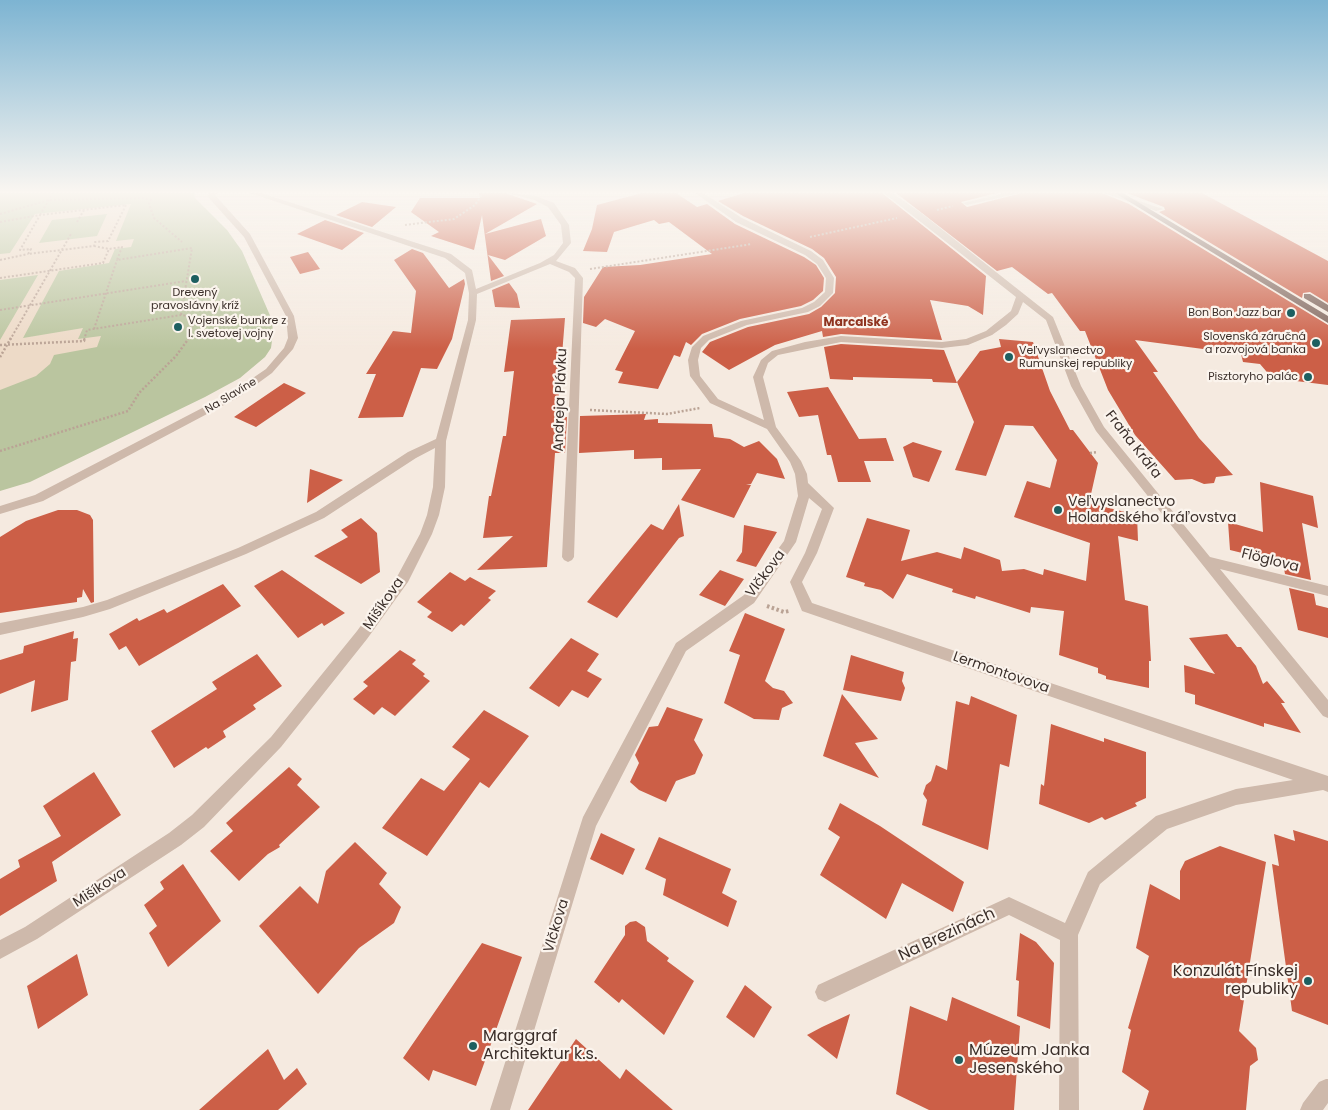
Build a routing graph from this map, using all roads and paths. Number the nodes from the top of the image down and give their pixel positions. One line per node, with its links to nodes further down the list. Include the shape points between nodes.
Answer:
1 (23, 245): 14 (path, via 20,250 31,249)
2 (65, 245): 13 (path)
3 (252, 245): 42 (street, Na Slavíne, via 290,316 293,338 269,371 235,395 39,498)
4 (413, 245): 25 (street, Mišíkova, via 448,256 469,272)
5 (566, 245): 17 (street)
6 (747, 245): 18 (path)
7 (791, 245): 36 (street, via 808,253 825,268 831,284 827,296 811,308 744,323 701,341 694,353 693,369 701,387)
8 (957, 245): 26 (street, Fraňa Kráľa)
9 (1209, 245): 31 (main road)
10 (1220, 245): 22 (main road)
11 (94, 246): 12 (path); 13 (path)
12 (110, 249): 16 (path, via 122,247); 19 (path, via 103,262)
13 (62, 250): 14 (path); 19 (path)
14 (28, 254): 15 (path)
15 (0, 260)
16 (117, 260): 21 (path, via 192,248); 24 (path)
17 (550, 261): 18 (street); 25 (street)
18 (572, 270): 37 (street, Andreja Plávku, via 579,278)
19 (50, 271): 20 (path); 27 (path)
20 (0, 278)
21 (186, 281): 24 (path); 30 (path)
22 (1286, 283)
23 (1300, 291): 28 (main road)
24 (107, 294): 27 (path); 32 (path)
25 (473, 294): 39 (street, Mišíkova, via 472,320)
26 (1021, 295): 38 (street, via 1015,312 1004,322 990,333 968,342 942,345 841,339 805,344 775,353 764,362 758,377); 44 (street, Fraňa Kráľa, via 1050,319 1076,386 1100,429)
27 (30, 306): 29 (path); 33 (path)
28 (1328, 308)
29 (0, 310)
30 (181, 315): 32 (path); 40 (path, via 195,317 191,335 176,356 139,393 128,411)
31 (1328, 320)
32 (94, 329): 33 (path, via 87,330 84,341)
33 (8, 343): 34 (path); 35 (path)
34 (0, 345)
35 (0, 357)
36 (719, 405): 37 (path, via 667,414); 38 (street)
37 (574, 409): 43 (street, Andreja Plávku)
38 (771, 427): 41 (street, Vlčkova, via 795,460)
39 (441, 442): 48 (street, via 412,455 320,514 242,551 110,604); 52 (street, Mišíkova, via 437,499 415,557 362,635 276,742 186,831)
40 (0, 451)
41 (804, 486): 46 (street, Vlčkova, via 799,517 790,542); 47 (street, via 828,508 796,582)
42 (0, 510)
43 (568, 557)
44 (1205, 560): 45 (street, Flöglova); 49 (street, Fraňa Kráľa)
45 (1328, 591)
46 (749, 599): 47 (path, via 784,612); 55 (street, Vlčkova, via 681,646 589,823)
47 (807, 607): 50 (street, Lermontovova)
48 (0, 629)
49 (1328, 711)
50 (1326, 783): 51 (street, via 1236,798 1162,822 1094,878)
51 (1068, 935): 53 (street, Na Brezinách, via 1009,906); 56 (street)
52 (0, 950)
53 (825, 992)
54 (1327, 1089): 57 (street)
55 (500, 1110)
56 (1069, 1110)
57 (1310, 1110)

